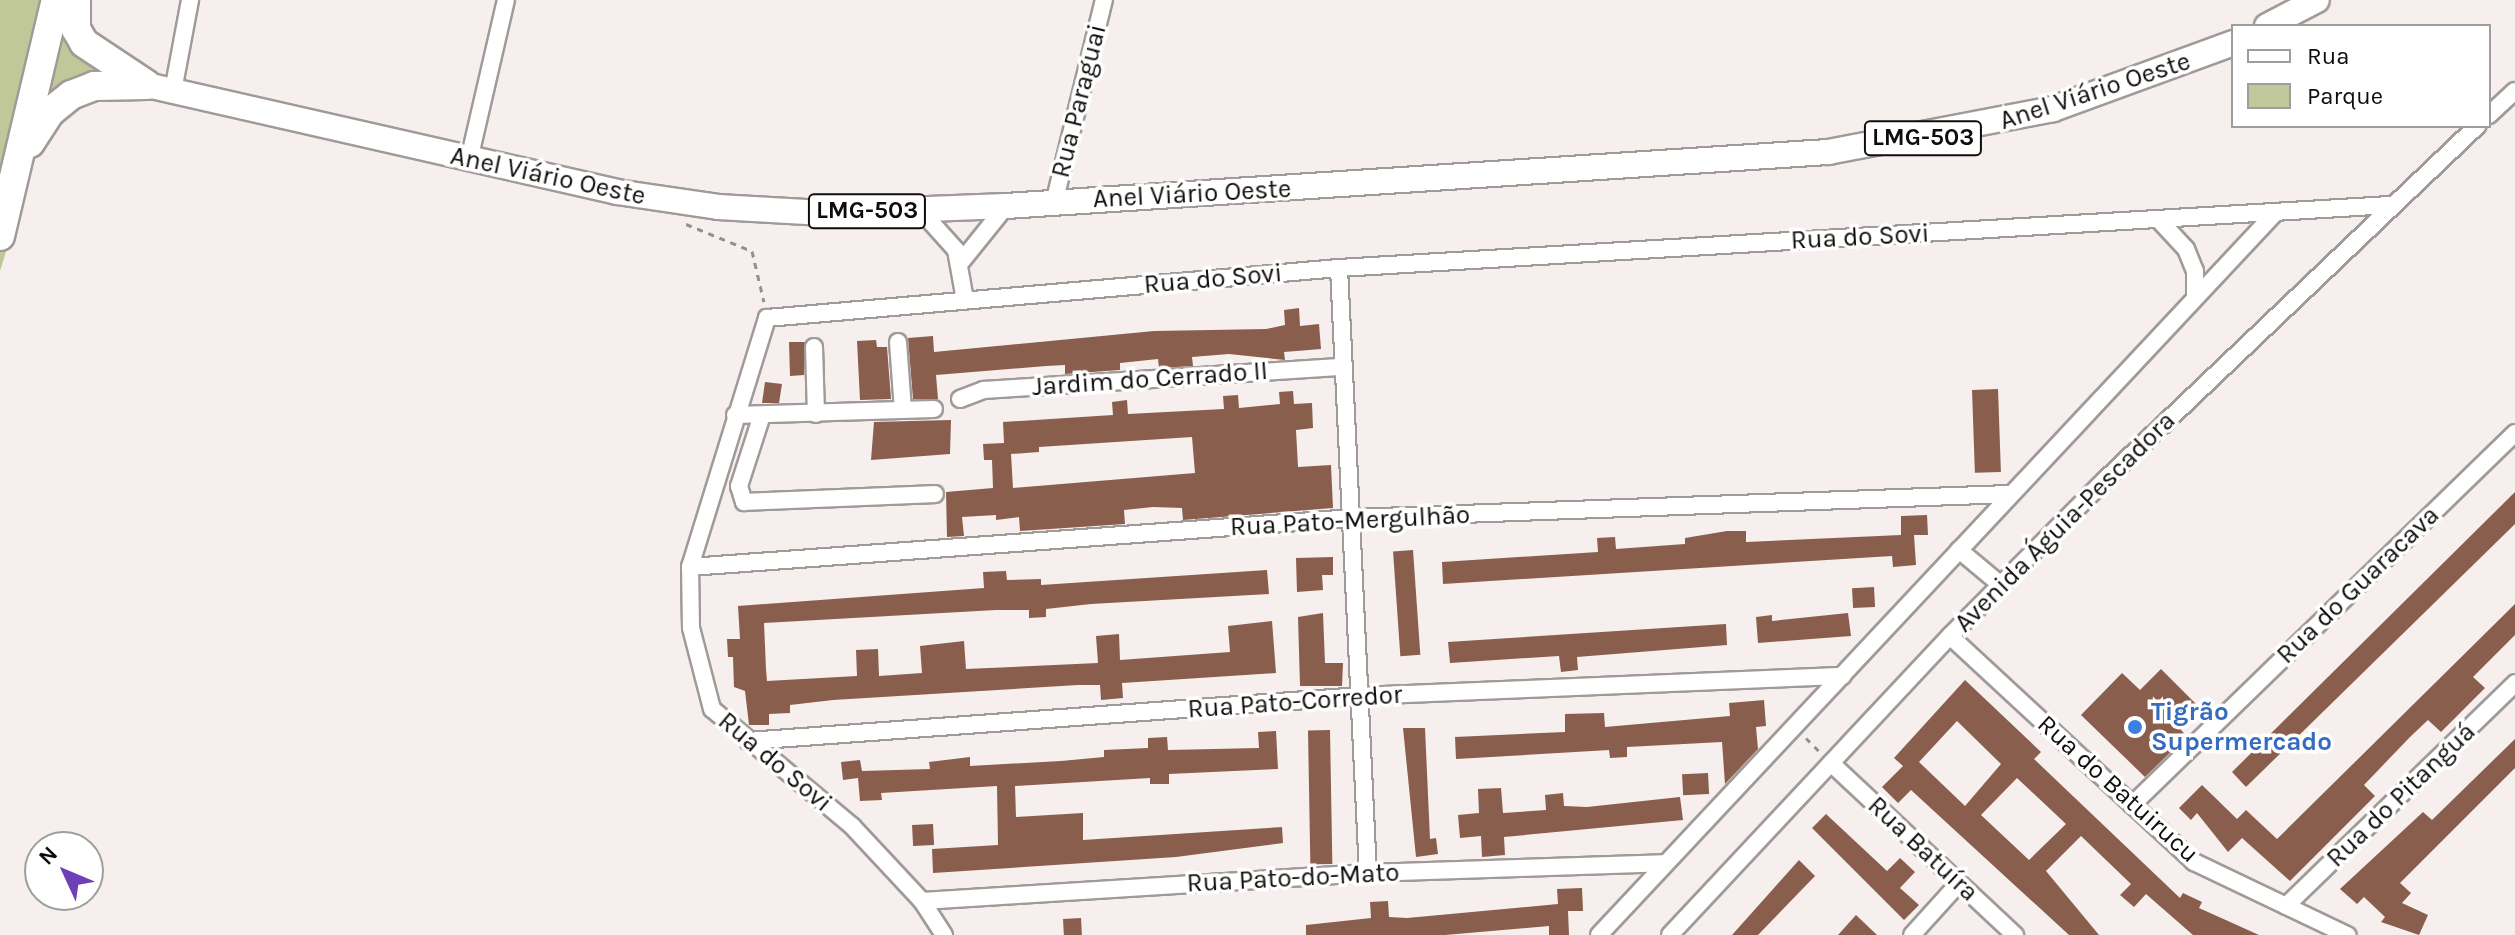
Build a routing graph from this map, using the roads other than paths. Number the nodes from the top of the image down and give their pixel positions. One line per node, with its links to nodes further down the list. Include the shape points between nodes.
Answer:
1 (56, 0): 14 (highway)
2 (76, 0): 9 (highway, via 76,29 84,43)
3 (190, 0): 9 (street)
4 (506, 0): 13 (street)
5 (1104, 0): 15 (street, Rua Paraguai)
6 (2317, 0): 7 (main road)
7 (2271, 24)
8 (2231, 44): 15 (main road, Anel Viário Oeste / LMG-503, via 2053,109 1842,150)
9 (160, 88): 13 (main road, Anel Viário Oeste / LMG-503); 14 (highway, via 94,86 71,95 37,128)
10 (2515, 91): 11 (street)
11 (2491, 113)
12 (2475, 128): 16 (street, Avenida Águia-Pescadora)
13 (469, 160): 18 (main road, Anel Viário Oeste / LMG-503, via 665,200 770,211)
14 (11, 188): 21 (highway)
15 (1054, 203): 17 (main road, Anel Viário Oeste / LMG-503)
16 (2390, 205): 19 (street, Rua do Sovi); 41 (street, Avenida Águia-Pescadora)
17 (1006, 206): 18 (main road, Anel Viário Oeste / LMG-503); 22 (street)
18 (920, 210): 22 (street)
19 (2276, 212): 20 (street, Rua do Sovi); 24 (street, Avenida Águia-Pescadora)
20 (2158, 219): 23 (street, Rua do Sovi); 24 (street, via 2186,249 2195,271)
21 (0, 236)
22 (961, 262): 25 (street)
23 (1339, 268): 25 (street, Rua do Sovi); 28 (street)
24 (2195, 297): 37 (street, Avenida Águia-Pescadora)
25 (965, 300): 33 (street, Rua do Sovi, via 767,318)
26 (898, 342): 31 (street)
27 (814, 347): 32 (street)
28 (1342, 367): 29 (street, Jardim do Cerrado II, via 984,390); 38 (street)
29 (960, 399)
30 (934, 409): 31 (street)
31 (903, 410): 32 (street)
32 (816, 414): 34 (street)
33 (735, 415): 34 (street); 40 (street, Rua do Sovi)
34 (762, 415): 36 (street, via 739,486 744,502)
35 (2515, 433): 48 (street, Rua do Guaracava)
36 (935, 494)
37 (2010, 494): 38 (street, Rua Pato-Mergulhão); 39 (street, Avenida Águia-Pescadora)
38 (1352, 518): 40 (street, Rua Pato-Mergulhão); 45 (street)
39 (1959, 550): 41 (street); 43 (street, Avenida Águia-Pescadora)
40 (690, 567): 46 (street, Rua do Sovi, via 691,628 712,709)
41 (2001, 585): 42 (street, Avenida Águia-Pescadora)
42 (1950, 636): 47 (street, Avenida Águia-Pescadora); 48 (street, Rua do Batuirucu)
43 (1843, 676): 45 (street, Rua Pato-Corredor); 49 (street, Avenida Águia-Pescadora)
44 (2515, 683): 53 (street, Rua do Pitanguá)
45 (1361, 696): 46 (street, Rua Pato-Corredor); 50 (street)
46 (748, 741): 52 (street, Rua do Sovi, via 852,826)
47 (1831, 763): 51 (street, Rua Batuíra); 56 (street, Avenida Águia-Pescadora)
48 (2132, 805): 53 (street, Rua do Batuirucu, via 2194,862)
49 (1663, 863): 50 (street, Rua Pato-do-Mato); 55 (street, Avenida Águia-Pescadora)
50 (1368, 873): 52 (street, Rua Pato-do-Mato)
51 (1959, 883): 57 (street); 58 (street, Rua Batuíra)
52 (922, 901): 54 (street, Rua do Sovi)
53 (2286, 906): 59 (street, Rua do Batuirucu)
54 (944, 935)
55 (1599, 935)
56 (1670, 935)
57 (1912, 935)
58 (2015, 935)
59 (2347, 935)

